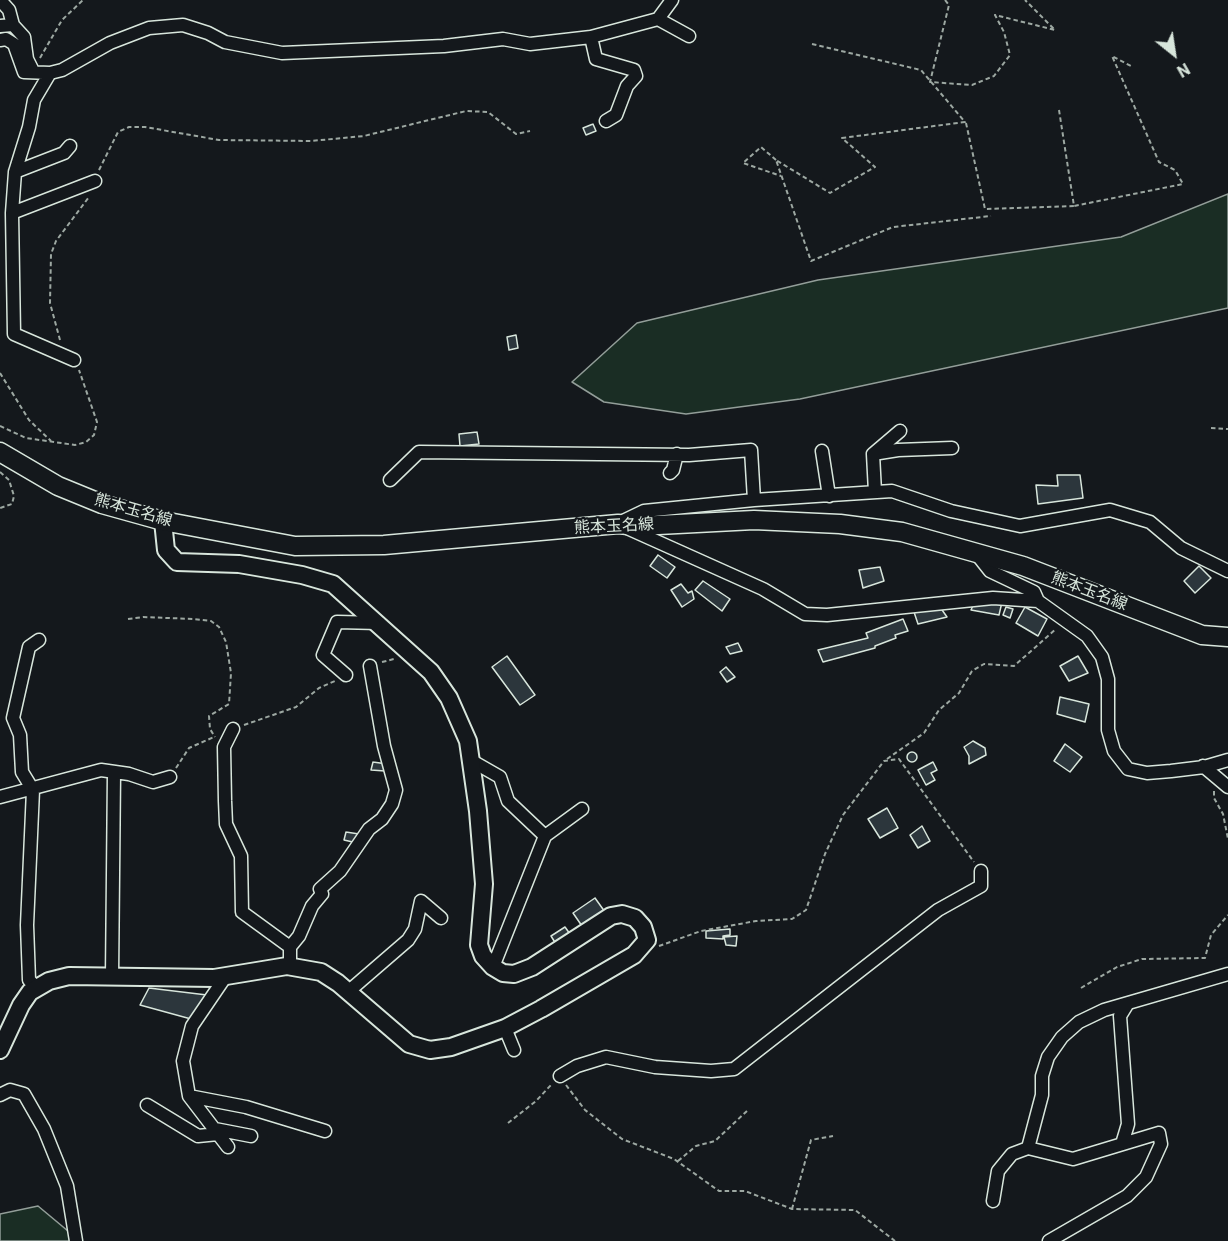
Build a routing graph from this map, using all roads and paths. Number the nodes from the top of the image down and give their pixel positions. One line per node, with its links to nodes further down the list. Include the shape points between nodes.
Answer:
1 (0, 0): 7 (street, via 9,10)
2 (83, 0): 14 (path, via 63,20)
3 (672, 0): 6 (street)
4 (945, 0): 16 (path, via 950,5)
5 (1025, 0): 16 (path, via 1055,30 995,15 1010,56 994,76 972,86)
6 (658, 19): 9 (street); 10 (street)
7 (13, 25): 8 (street); 14 (street, via 24,37)
8 (0, 26)
9 (689, 36)
10 (591, 37): 15 (street, via 530,44 503,39 444,46 282,53 225,42 183,25 149,28); 18 (street, via 596,59 634,70 636,76 627,86 616,115)
11 (0, 40): 14 (street, via 14,44 24,72)
12 (812, 44): 16 (path, via 921,70)
13 (1131, 66): 26 (path, via 1112,56 1159,162 1174,170 1183,184)
14 (33, 70): 15 (street)
15 (50, 73): 23 (street, via 34,100)
16 (930, 82): 19 (path)
17 (1059, 110): 26 (path)
18 (606, 121)
19 (966, 122): 22 (path, via 842,138 874,167 830,193); 26 (path, via 985,209)
20 (530, 131): 25 (path, via 516,134 488,112 466,111 364,136 311,141 219,140 129,127 118,132)
21 (70, 146): 23 (street, via 64,153)
22 (776, 160): 24 (path); 24 (path, via 761,147 743,163)
23 (15, 172): 27 (street)
24 (782, 176): 28 (path, via 811,261 893,226)
25 (95, 181): 27 (street); 29 (path, via 91,194 56,241 51,254 50,303 60,340)
26 (1074, 206)
27 (12, 213): 29 (street, via 14,334)
28 (991, 216)
29 (74, 360): 35 (path, via 98,422 94,435 86,442 75,445)
30 (0, 373): 35 (path, via 29,420)
31 (0, 426): 35 (path, via 26,438)
32 (1211, 428): 33 (path)
33 (1228, 429)
34 (900, 431): 40 (street)
35 (51, 441)
36 (952, 448): 40 (street)
37 (822, 451): 45 (street)
38 (0, 452): 48 (main road, 熊本玉名線, via 58,486 102,504)
39 (677, 454): 42 (street); 43 (street, via 419,452); 46 (street, via 751,450)
40 (873, 454): 44 (street)
41 (0, 472): 47 (path, via 9,480 14,496 12,504)
42 (670, 473)
43 (390, 480)
44 (875, 492): 45 (street); 51 (street, via 892,491 951,511 1020,526 1110,510 1150,522 1181,548)
45 (829, 496): 46 (street)
46 (754, 500): 49 (street, via 644,511)
47 (0, 508)
48 (163, 521): 49 (main road, 熊本玉名線, via 295,546 384,545); 55 (street, via 166,550 177,562 239,564 333,584)
49 (618, 524): 50 (main road, 熊本玉名線, via 754,520 840,524 902,532); 52 (street, via 763,589 805,614 993,598)
50 (974, 551): 52 (street, via 990,571 1034,592); 56 (main road, 熊本玉名線, via 1202,635)
51 (1228, 571)
52 (1038, 601): 54 (street)
53 (128, 619): 62 (path, via 194,619 211,621 219,627 231,673 229,704 209,716)
54 (1066, 620): 65 (path, via 1014,666 984,664 972,671 924,733); 66 (street, via 1088,636 1102,657 1108,679 1108,730 1114,752 1128,769 1147,773)
55 (379, 623): 58 (street); 60 (street, via 337,622 323,655)
56 (1228, 637)
57 (39, 640): 71 (street, via 29,647 13,718 20,735 22,772)
58 (409, 649): 59 (path, via 392,660); 64 (street, via 449,698 468,741)
59 (370, 666): 79 (street, via 396,790 382,819 369,829 340,872 320,889 322,894)
60 (346, 675): 61 (path, via 319,688 296,707)
61 (233, 729): 62 (path); 79 (street, via 224,747 226,824 241,856 242,912)
62 (215, 737): 69 (path, via 189,748)
63 (1228, 760): 66 (street)
64 (472, 761): 74 (street, via 500,777 508,801); 82 (street, via 484,884 479,945)
65 (884, 761): 76 (path, via 899,759); 80 (path, via 843,815 806,910 792,919 700,931)
66 (1203, 766): 68 (street)
67 (114, 772): 69 (street, via 153,782); 71 (street, via 101,770); 85 (street)
68 (1215, 776): 70 (street); 75 (path, via 1214,798 1223,814)
69 (170, 777)
70 (1228, 787)
71 (33, 790): 72 (street); 86 (street, via 27,925 29,980)
72 (0, 797)
73 (582, 809): 74 (street)
74 (545, 836): 82 (street)
75 (1228, 839)
76 (981, 871): 93 (street, via 981,886 938,910 734,1069 655,1067 606,1057 577,1065)
77 (1228, 915): 87 (path, via 1211,934 1205,958 1142,959 1117,967)
78 (441, 918): 88 (street, via 421,901 415,929 408,940)
79 (290, 947): 81 (street)
80 (634, 955): 82 (street, via 647,940 635,918 622,915 611,916 532,967 514,974); 90 (street)
81 (290, 966): 84 (street); 88 (street, via 321,972)
82 (493, 967)
83 (1228, 974): 89 (street)
84 (226, 976): 85 (street); 95 (street, via 192,1026 183,1061)
85 (112, 977): 86 (street, via 69,976)
86 (37, 988): 91 (street, via 21,1005)
87 (1081, 988)
88 (350, 991): 90 (street, via 409,1044 430,1050 451,1047)
89 (1128, 1003): 103 (street, via 1120,1016 1128,1124); 105 (street, via 1079,1022 1062,1037 1042,1076 1042,1095)
90 (505, 1028): 92 (street)
91 (0, 1050)
92 (514, 1050)
93 (560, 1076): 98 (path); 106 (path, via 585,1110 622,1139)
94 (0, 1095): 109 (street, via 10,1090 24,1094 44,1129 67,1186)
95 (189, 1096): 99 (street, via 246,1107); 100 (street)
96 (147, 1105): 100 (street, via 198,1136)
97 (749, 1109): 106 (path, via 715,1141 696,1146)
98 (508, 1123)
99 (325, 1131)
100 (217, 1132): 101 (street); 104 (street)
101 (251, 1136)
102 (833, 1136): 108 (path, via 811,1140)
103 (1122, 1144): 105 (street, via 1073,1159); 111 (street, via 1159,1133 1161,1144 1146,1177 1126,1196)
104 (228, 1147)
105 (1028, 1148): 107 (street, via 1012,1154 998,1171)
106 (678, 1161): 108 (path, via 719,1191 745,1191)
107 (993, 1201)
108 (792, 1209): 110 (path, via 855,1210)
109 (76, 1241)
110 (895, 1241)
111 (1049, 1241)

